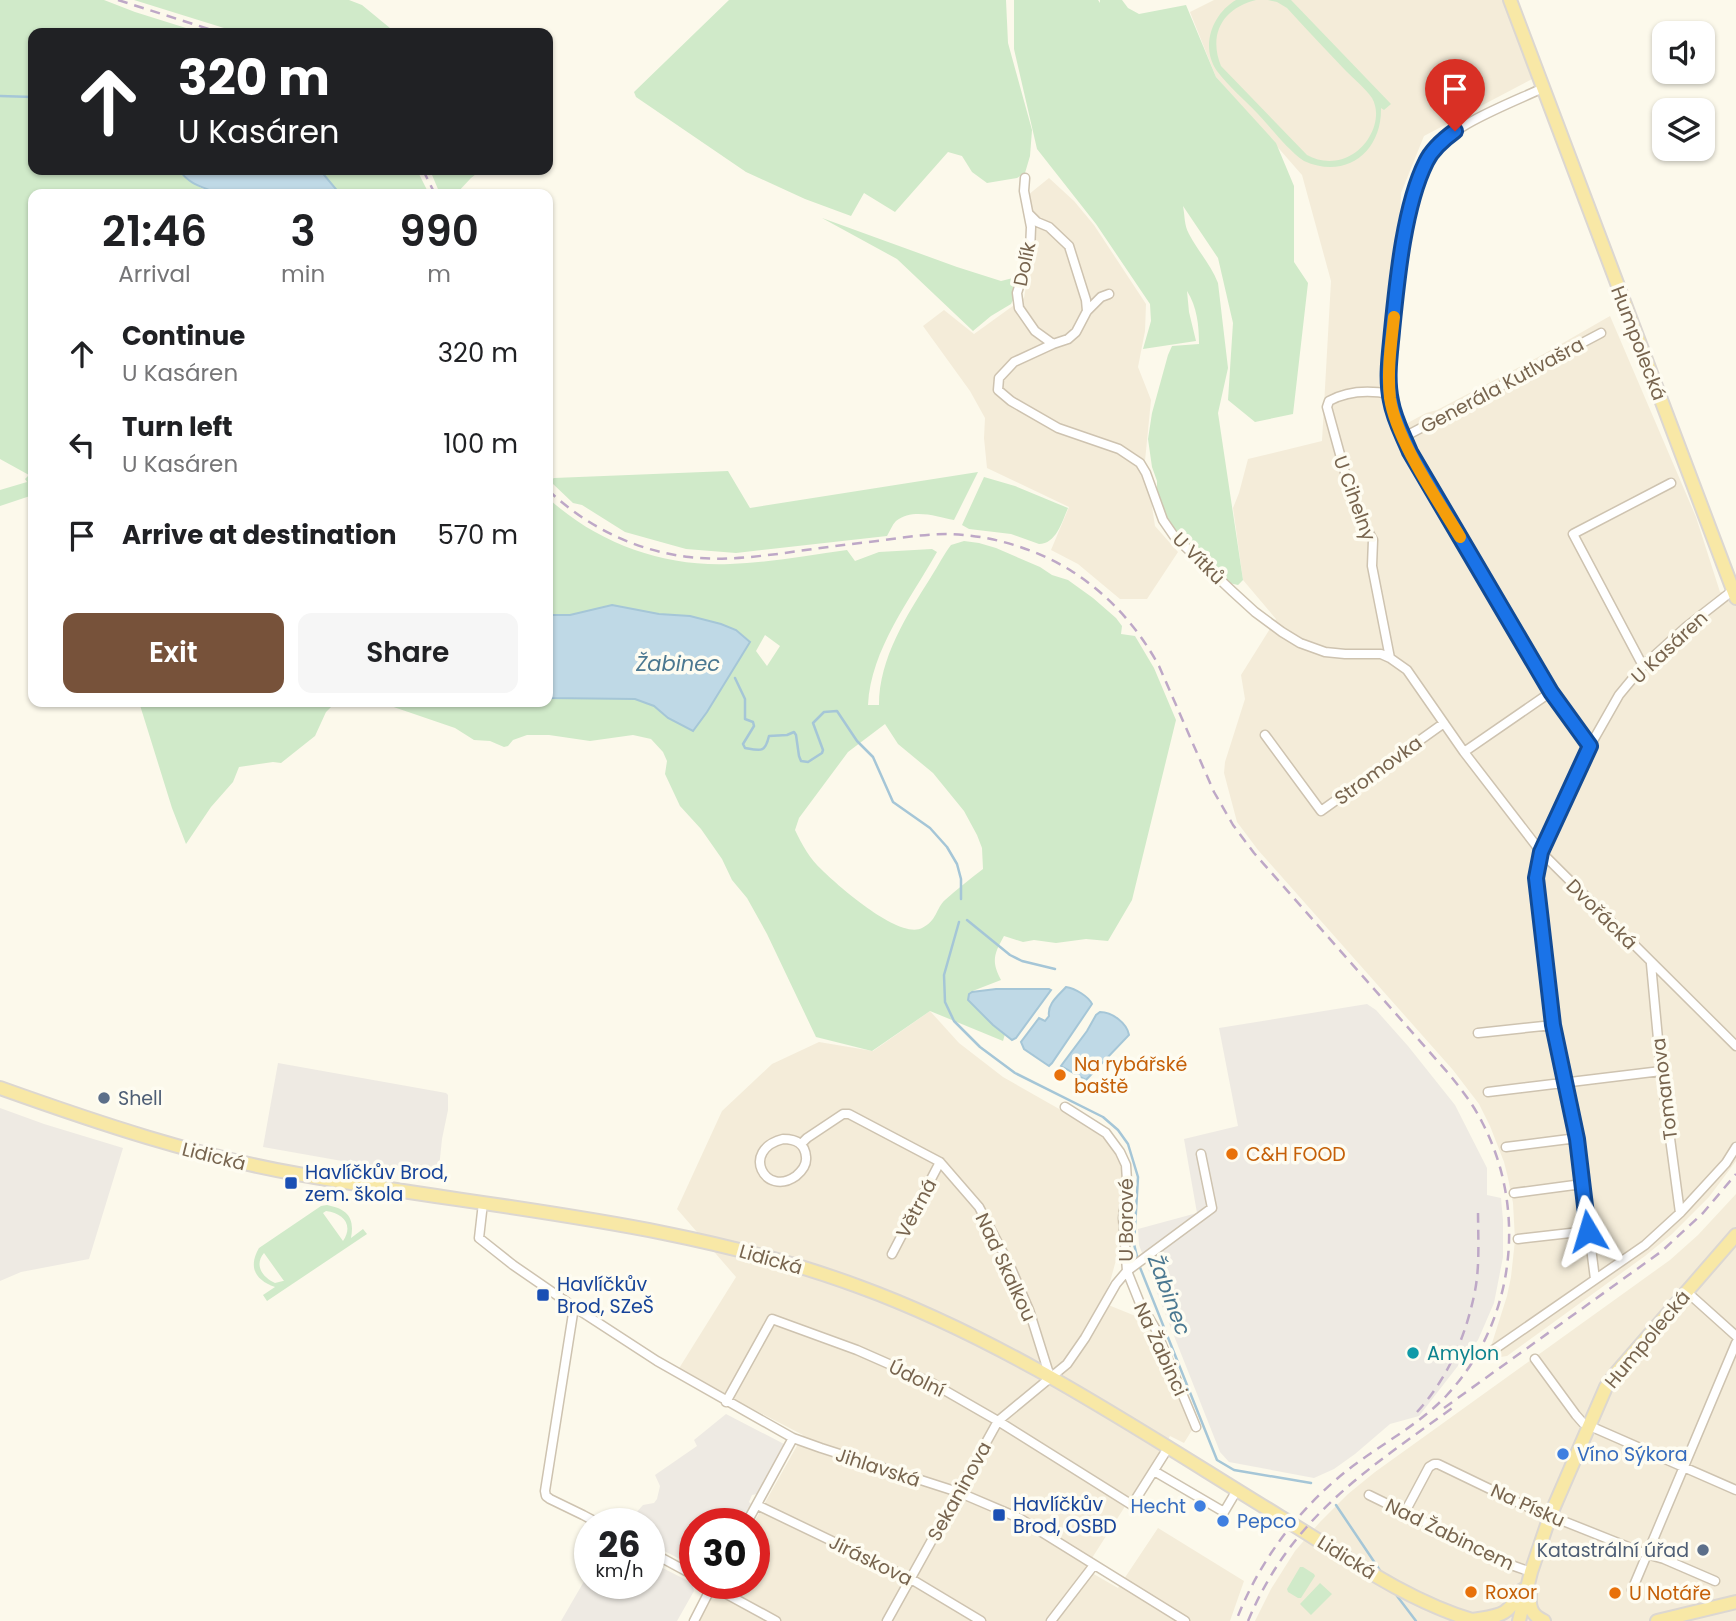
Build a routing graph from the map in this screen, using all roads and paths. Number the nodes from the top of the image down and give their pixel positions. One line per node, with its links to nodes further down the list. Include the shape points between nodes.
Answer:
1 (1510, 0): 2 (main road, Humpolecká)
2 (1543, 88): 9 (street, via 1455,131 1426,161 1405,233); 12 (main road, Humpolecká)
3 (1026, 178): 4 (street, Dolík)
4 (1028, 213): 6 (street, Dolík, via 1069,246); 8 (street, Dolík, via 1030,251 1017,293 1019,308 1035,331)
5 (1109, 294): 6 (street)
6 (1087, 311): 8 (street, via 1073,335)
7 (1601, 332): 10 (street, Generála Kutlvašra)
8 (1053, 344): 13 (street, U Vítků, via 1014,362 999,378 998,390 1058,428 1119,449 1140,463 1174,536 1282,632 1325,652)
9 (1390, 394): 10 (street); 13 (street, U Cihelny, via 1356,393 1332,398 1327,407 1349,486 1373,540 1372,566)
10 (1404, 438): 16 (street)
11 (1671, 483): 14 (street, via 1573,534)
12 (1735, 592): 14 (street, U Kasáren)
13 (1390, 658): 15 (street, U Vítků)
14 (1643, 666): 19 (street, U Kasáren, via 1619,695)
15 (1407, 670): 17 (street, Dvořácká)
16 (1551, 692): 19 (street); 20 (street)
17 (1444, 723): 18 (street, Stromovka, via 1321,811); 20 (street, Dvořácká)
18 (1265, 735)
19 (1590, 746): 21 (street, U Kasáren)
20 (1464, 752): 21 (street, Dvořácká)
21 (1541, 852): 22 (street, Dvořácká); 23 (street, U Kasáren, via 1536,878)
22 (1651, 964): 25 (street, Dvořácká); 26 (street, Tomanova)
23 (1553, 1025): 24 (street); 27 (street, U Kasáren)
24 (1478, 1034)
25 (1736, 1046)
26 (1661, 1071): 27 (street); 40 (street, Tomanova)
27 (1566, 1082): 29 (street); 31 (street, U Kasáren)
28 (0, 1088): 39 (main road, Lidická, via 121,1130 253,1166)
29 (1488, 1092)
30 (1065, 1107): 45 (street, U Borové, via 1106,1133 1126,1165 1123,1218)
31 (1577, 1139): 33 (street); 37 (street, U Kasáren)
32 (801, 1144): 32 (street, via 806,1161 794,1177 781,1182 764,1174 760,1162 768,1145 783,1139); 36 (street, Nad Skalkou, via 849,1114)
33 (1506, 1147)
34 (1736, 1147): 40 (street)
35 (1201, 1154): 45 (street, via 1212,1208)
36 (940, 1162): 44 (street, Větrná); 53 (street, Nad Skalkou, via 979,1207 1010,1266)
37 (1582, 1184): 38 (street); 41 (street, U Kasáren)
38 (1514, 1193)
39 (483, 1203): 48 (street, Jihlavská, via 479,1238); 53 (main road, Lidická, via 683,1236 785,1262 906,1305)
40 (1680, 1213): 46 (street, via 1645,1245)
41 (1588, 1231): 43 (street); 46 (street, U Kasáren)
42 (1736, 1235): 47 (main road, Humpolecká)
43 (1518, 1239)
44 (892, 1254)
45 (1130, 1268): 53 (street, U Borové, via 1067,1364); 57 (street, Na Žabinci, via 1139,1301)
46 (1595, 1279): 51 (street)
47 (1687, 1292): 49 (street); 56 (main road, Humpolecká, via 1610,1380)
48 (574, 1307): 54 (street, Jihlavská); 68 (street, via 545,1491 550,1499)
49 (1736, 1336)
50 (1736, 1343): 60 (street)
51 (1489, 1353)
52 (1535, 1359): 56 (street)
53 (1050, 1377): 55 (street, Sekaninova); 59 (main road, Lidická)
54 (726, 1402): 55 (street, Údolní, via 772,1319 920,1378); 58 (street, Jihlavská)
55 (998, 1421): 61 (street, Údolní, via 1132,1505); 64 (street, Sekaninova)
56 (1588, 1426): 60 (street); 70 (main road, Humpolecká)
57 (1196, 1427)
58 (793, 1438): 64 (street, Jihlavská); 66 (street)
59 (1168, 1448): 61 (street); 62 (main road, Lidická)
60 (1683, 1466): 63 (street); 71 (street)
61 (1154, 1471): 62 (street, via 1224,1512)
62 (1237, 1490): 88 (main road, Lidická, via 1405,1592)
63 (1736, 1490)
64 (958, 1492): 72 (street, Jihlavská, via 1026,1521); 74 (street, Sekaninova)
65 (1369, 1494): 69 (street, Nad Žabincem)
66 (757, 1505): 67 (street); 74 (street, Jiráskova)
67 (755, 1508)
68 (574, 1511)
69 (1405, 1512): 70 (street, Na Písku, via 1429,1467 1438,1464); 73 (street, Nad Žabincem)
70 (1550, 1516): 71 (street, Na Písku); 73 (main road, Humpolecká)
71 (1646, 1554): 75 (street, Na Písku); 76 (street)
72 (1094, 1565): 86 (street); 87 (street, Jihlavská)
73 (1531, 1573): 80 (main road, Humpolecká); 81 (main road, Humpolecká, via 1529,1604); 89 (main road, Humpolecká)
74 (911, 1578): 84 (street, Sekaninova); 85 (street, Jiráskova)
75 (1715, 1581)
76 (1632, 1590)
77 (704, 1599): 82 (street)
78 (737, 1599): 83 (street)
79 (1736, 1602): 90 (main road)
80 (1508, 1611): 88 (main road, Lidická)
81 (1539, 1618)
82 (694, 1621)
83 (776, 1621)
84 (887, 1621)
85 (981, 1621)
86 (1051, 1621)
87 (1185, 1621)
88 (1473, 1621)
89 (1519, 1621)
90 (1657, 1621)

